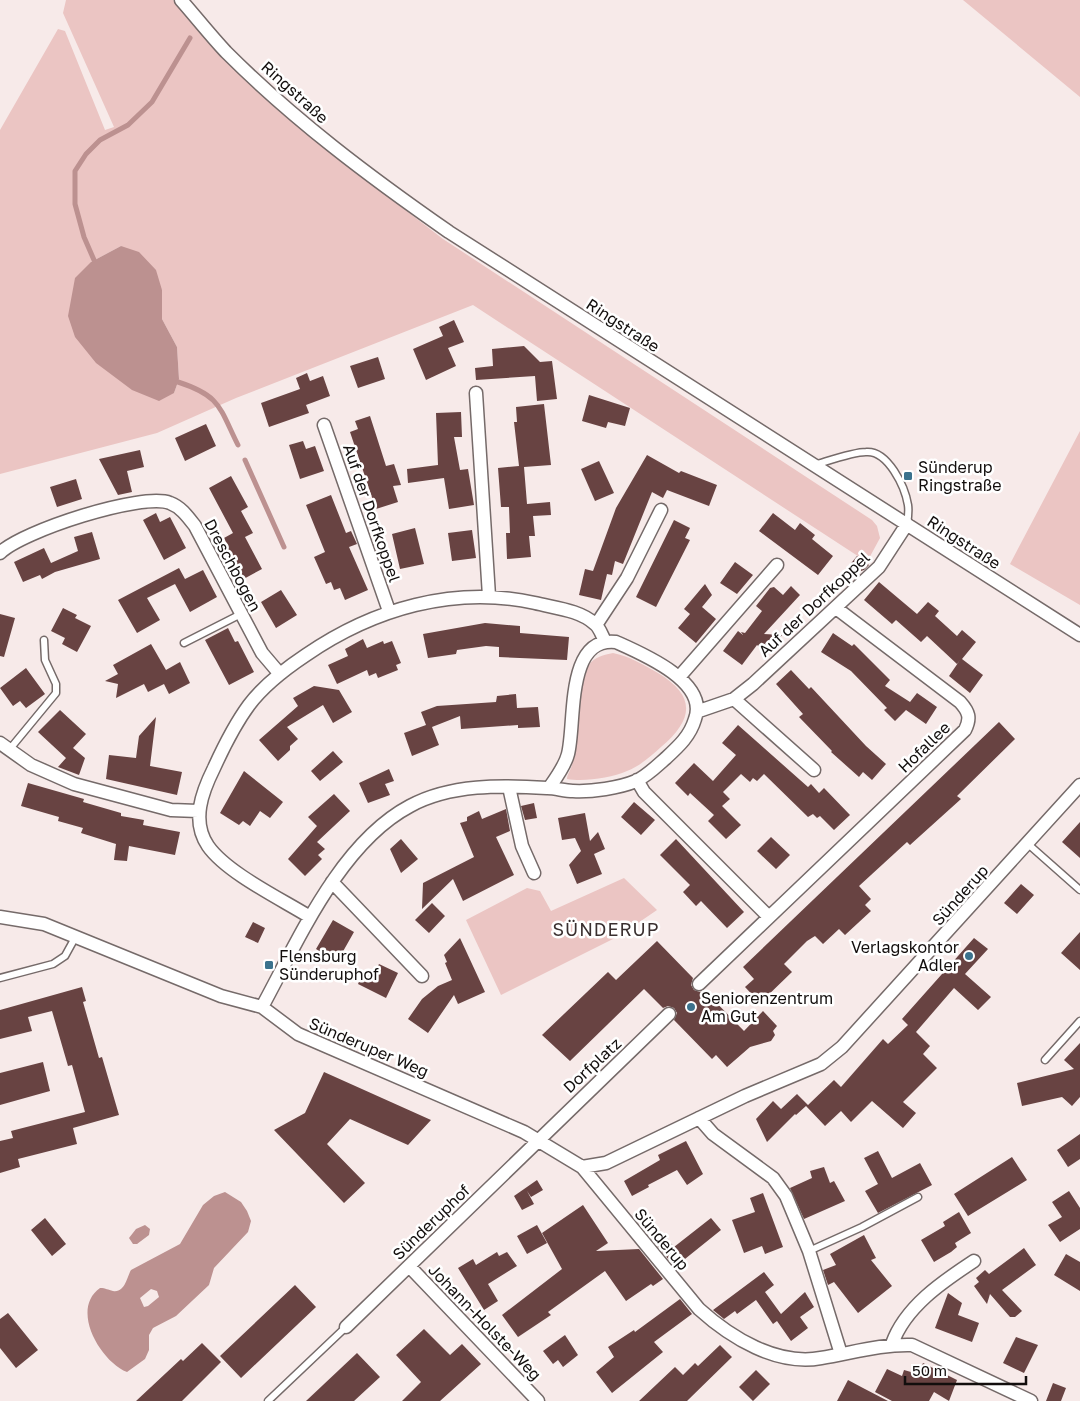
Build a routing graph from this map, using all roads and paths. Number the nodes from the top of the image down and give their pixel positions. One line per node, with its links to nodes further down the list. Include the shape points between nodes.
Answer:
1 (181, 0): 4 (street, Ringstraße, via 226,51 300,120 368,176 448,232)
2 (476, 393): 9 (street)
3 (324, 425): 11 (street, Auf der Dorfkoppel)
4 (812, 465): 6 (street, Ringstraße); 6 (lane, via 866,452 878,454 888,463 904,490 909,511)
5 (661, 510): 13 (street, via 627,578)
6 (907, 524): 10 (street, Auf der Dorfkoppel, via 879,567); 14 (street, Ringstraße)
7 (0, 553): 12 (street, Dreschbogen, via 20,539 50,526 110,508 153,500 170,502 182,510 195,526)
8 (777, 565): 19 (street)
9 (489, 596): 11 (street, via 438,600); 13 (street, via 566,610)
10 (836, 608): 20 (street, Auf der Dorfkoppel); 35 (street, Hofallee, via 960,702 968,711 970,720 965,730)
11 (389, 611): 18 (street, via 335,635)
12 (241, 614): 17 (lane); 18 (street, Dreschbogen, via 262,653)
13 (596, 625): 16 (street)
14 (1080, 635)
15 (44, 640): 22 (lane, via 45,660 56,684 56,693)
16 (605, 641): 19 (street, via 629,648); 27 (street, via 582,662 577,677 568,754)
17 (184, 643)
18 (280, 673): 28 (street, via 250,704 227,740)
19 (680, 676): 21 (street, via 692,692)
20 (734, 699): 21 (street, Auf der Dorfkoppel); 23 (street)
21 (699, 711): 24 (street, via 683,743)
22 (4, 747): 28 (street, via 31,765 74,784 171,810)
23 (814, 770)
24 (636, 780): 27 (street, via 599,790 573,792); 35 (street, via 644,792)
25 (1080, 785): 29 (street, Sünderup)
26 (509, 787): 27 (street); 30 (street, via 522,846); 31 (street, via 479,787 445,793 410,805 388,820 360,847)
27 (549, 788)
28 (198, 811): 33 (street, via 200,830 222,862)
29 (1028, 844): 32 (lane); 44 (street, Sünderup, via 842,1047 821,1064)
30 (534, 873)
31 (332, 882): 33 (street); 37 (street)
32 (1080, 890)
33 (310, 916): 40 (street)
34 (0, 917): 36 (street, Sünderuper Weg, via 44,924)
35 (769, 917): 39 (street, Hofallee)
36 (76, 936): 38 (lane, via 65,956 53,964); 40 (street, Sünderuper Weg, via 221,996)
37 (422, 976)
38 (0, 978)
39 (699, 984)
40 (262, 1007): 45 (street, Sünderuper Weg, via 298,1034 508,1124)
41 (669, 1014): 45 (street, Dorfplatz)
42 (1080, 1021): 43 (lane)
43 (1045, 1060)
44 (699, 1118): 46 (street, Sünderup, via 606,1163); 48 (street, via 713,1134 772,1178 786,1196)
45 (539, 1141): 46 (street, Sünderuper Weg); 50 (street, Sünderuphof)
46 (582, 1167): 53 (street, Sünderup, via 700,1310 719,1327 775,1355 819,1359)
47 (918, 1197): 48 (lane)
48 (809, 1251): 53 (street)
49 (974, 1260): 52 (street, via 925,1296 897,1331)
50 (409, 1266): 51 (street, Sünderuphof); 55 (street, Johann-Holste-Weg)
51 (346, 1327): 54 (lane)
52 (892, 1344): 53 (street, Sünderup); 56 (street, Sünderup, via 912,1345)
53 (841, 1354)
54 (268, 1401)
55 (538, 1401)
56 (1031, 1401)

